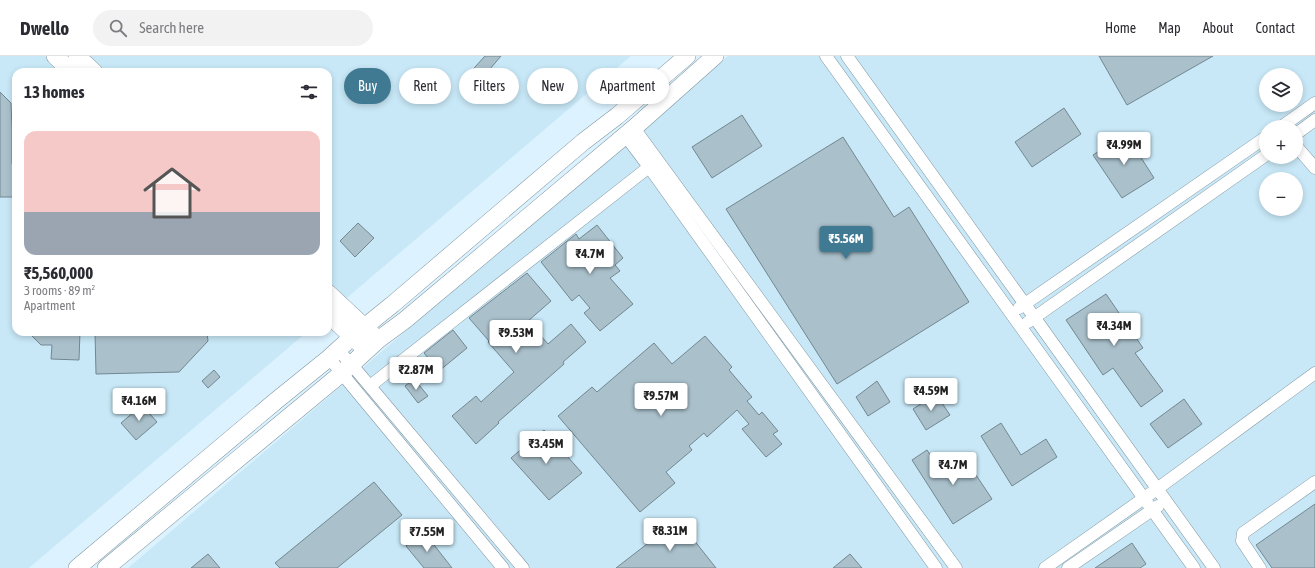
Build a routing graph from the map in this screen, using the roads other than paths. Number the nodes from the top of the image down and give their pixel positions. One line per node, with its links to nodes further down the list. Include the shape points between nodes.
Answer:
1 (55, 56): 7 (street)
2 (77, 56): 8 (street)
3 (687, 56): 25 (street)
4 (715, 56): 13 (street)
5 (826, 56): 21 (street)
6 (847, 56): 20 (street)
7 (68, 68)
8 (90, 68)
9 (1315, 103): 10 (street)
10 (1291, 120)
11 (1315, 120): 12 (street)
12 (1303, 129)
13 (629, 131): 17 (street); 26 (street); 41 (street)
14 (1259, 142): 20 (street)
15 (1303, 154): 18 (street)
16 (1259, 160): 23 (street)
17 (649, 167): 30 (street); 40 (street)
18 (1315, 168)
19 (332, 298): 25 (street)
20 (1025, 304): 21 (street); 23 (street)
21 (1011, 313): 24 (street)
22 (332, 316): 25 (street)
23 (1034, 317): 24 (street); 32 (street)
24 (1021, 327): 33 (street)
25 (358, 332): 26 (street); 27 (street)
26 (372, 346): 28 (street)
27 (334, 354): 28 (street); 36 (street)
28 (347, 369): 30 (street); 37 (street); 38 (street)
29 (1315, 373): 32 (street)
30 (370, 386): 39 (street)
31 (1315, 482): 46 (street, via 1243,533 1242,541)
32 (1157, 489): 33 (street); 34 (street)
33 (1144, 498): 35 (street); 42 (street)
34 (1166, 501): 35 (street); 45 (street)
35 (1152, 510): 43 (street); 44 (street)
36 (77, 568)
37 (106, 568)
38 (503, 568)
39 (523, 568)
40 (936, 568)
41 (956, 568)
42 (1045, 568)
43 (1068, 568)
44 (1194, 568)
45 (1214, 568)
46 (1260, 568)

